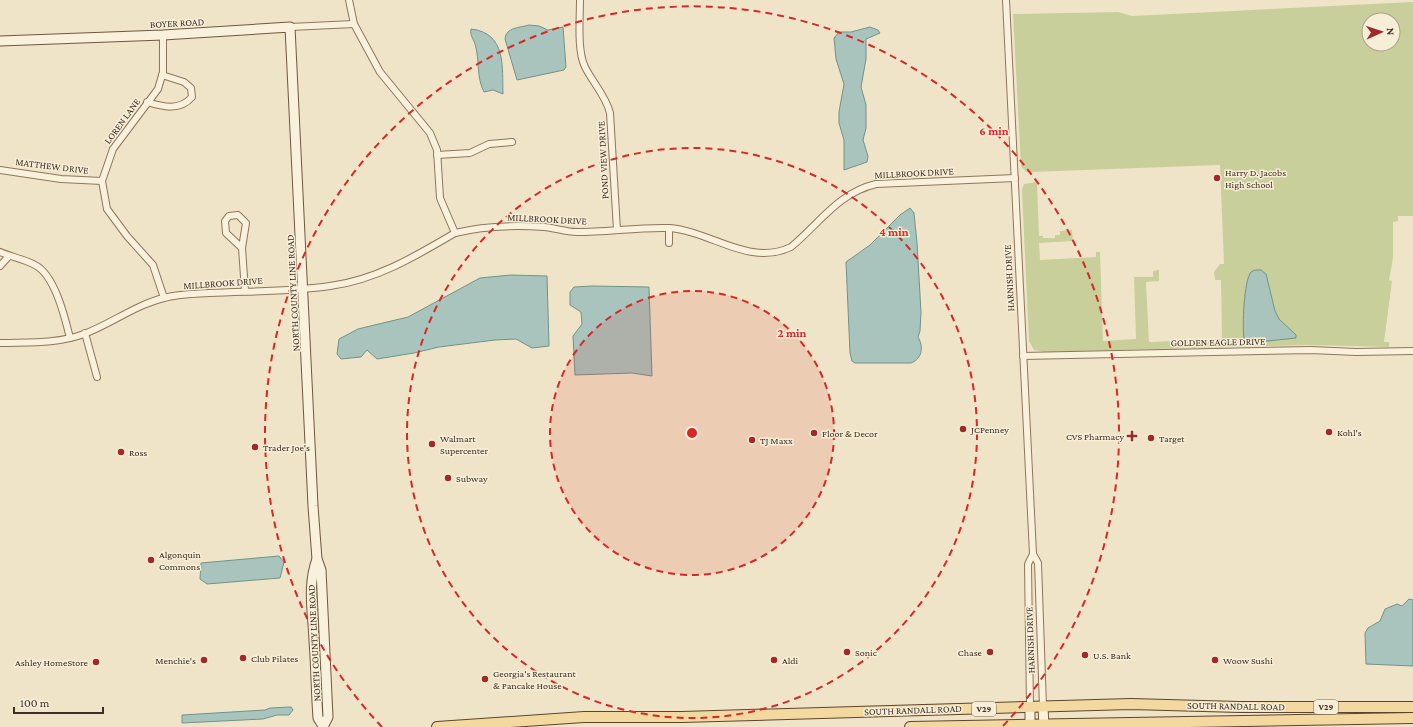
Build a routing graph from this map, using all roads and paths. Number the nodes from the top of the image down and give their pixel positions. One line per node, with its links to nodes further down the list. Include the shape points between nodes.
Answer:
1 (349, 0): 4 (street)
2 (580, 0): 16 (street, POND VIEW DRIVE, via 585,66 604,97 610,113)
3 (1006, 0): 13 (street, HARNISH DRIVE)
4 (354, 24): 5 (street, BOYER ROAD); 11 (street, via 386,82 427,128)
5 (290, 27): 6 (street, BOYER ROAD); 23 (street, NORTH COUNTY LINE ROAD)
6 (163, 35): 7 (street, BOYER ROAD); 8 (street, LOREN LANE)
7 (0, 41)
8 (162, 75): 9 (street, LOREN LANE, via 158,89); 9 (street, via 184,82 191,88 192,97 187,103 176,106 164,107)
9 (148, 102): 14 (street, LOREN LANE, via 113,149)
10 (512, 142): 11 (street, via 489,144 470,153)
11 (437, 155): 17 (street, via 440,198)
12 (0, 170): 14 (street, MATTHEW DRIVE, via 61,179)
13 (1015, 178): 15 (street, MILLBROOK DRIVE, via 876,184 866,187 840,200 791,247 777,252 750,253 684,230); 30 (street, HARNISH DRIVE)
14 (102, 181): 25 (street, LOREN LANE, via 107,208 127,236 153,265)
15 (669, 228): 16 (street, MILLBROOK DRIVE); 18 (street)
16 (617, 230): 17 (street, MILLBROOK DRIVE, via 575,232 520,226)
17 (455, 233): 23 (street, MILLBROOK DRIVE, via 393,268 377,274 355,282)
18 (669, 243)
19 (242, 248): 19 (street, via 246,223 238,215 228,216 225,221 226,233); 24 (street)
20 (0, 252): 21 (street)
21 (9, 256): 22 (street); 27 (street, via 36,265 46,275 64,312)
22 (0, 266)
23 (304, 289): 24 (street, MILLBROOK DRIVE); 37 (street, NORTH COUNTY LINE ROAD, via 317,559 312,572 310,601 318,718)
24 (245, 291): 25 (street, MILLBROOK DRIVE)
25 (164, 298): 26 (street, MILLBROOK DRIVE, via 140,306)
26 (85, 333): 27 (street, MILLBROOK DRIVE); 31 (street)
27 (70, 338): 28 (street, MILLBROOK DRIVE)
28 (0, 343)
29 (1413, 351): 30 (street, GOLDEN EAGLE DRIVE, via 1310,350)
30 (1023, 356): 32 (street, HARNISH DRIVE)
31 (96, 377)
32 (1033, 554): 33 (street, HARNISH DRIVE, via 1038,563); 35 (street, HARNISH DRIVE, via 1028,564)
33 (1043, 707): 34 (main road, SOUTH RANDALL ROAD / V29, via 1131,704); 35 (main road, SOUTH RANDALL ROAD / V29); 38 (street, HARNISH DRIVE)
34 (1413, 707)
35 (1030, 708): 39 (main road, SOUTH RANDALL ROAD / V29, via 584,717); 41 (street, HARNISH DRIVE)
36 (1413, 718): 38 (main road, SOUTH RANDALL ROAD / V29)
37 (324, 726)
38 (1044, 726): 41 (main road, SOUTH RANDALL ROAD / V29)
39 (437, 727)
40 (910, 727): 41 (main road, SOUTH RANDALL ROAD / V29)
41 (1030, 727)

